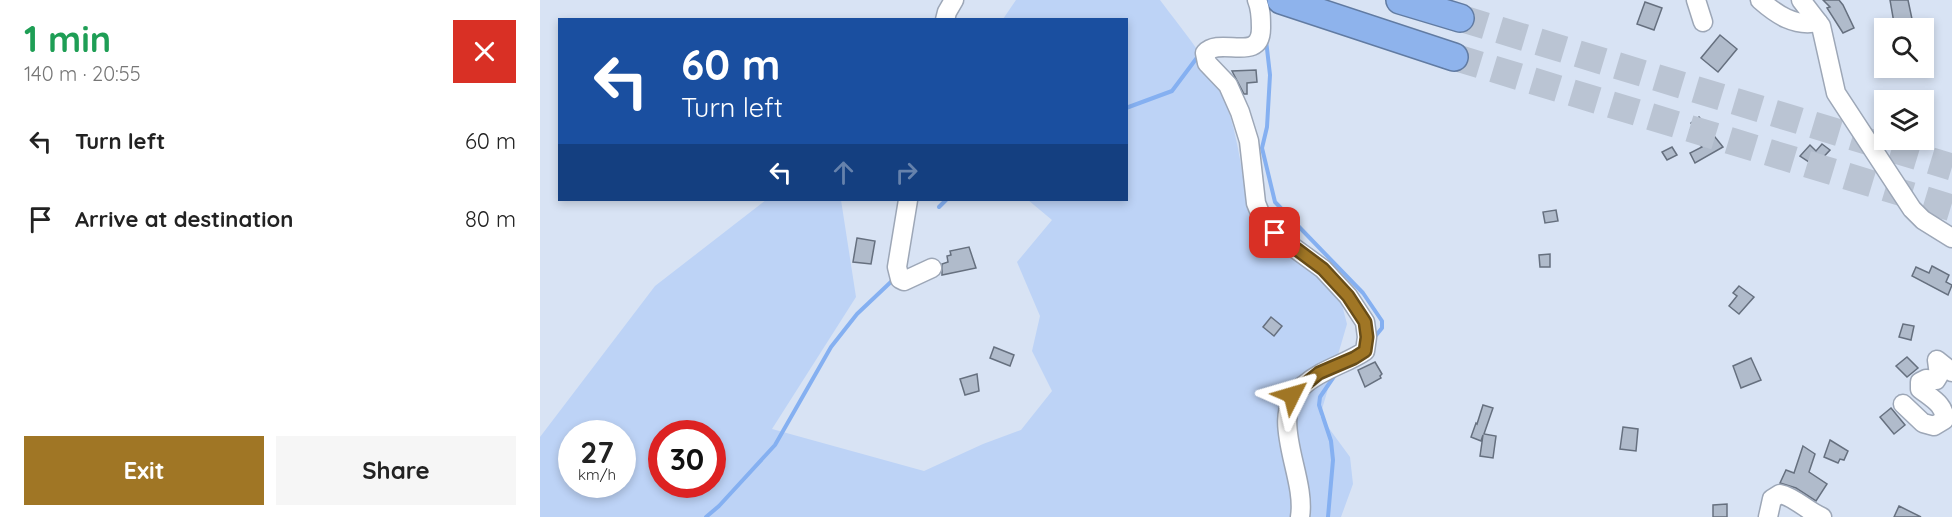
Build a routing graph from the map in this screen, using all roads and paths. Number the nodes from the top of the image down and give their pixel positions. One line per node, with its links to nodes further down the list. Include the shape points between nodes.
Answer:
1 (954, 0): 9 (street)
2 (1257, 0): 18 (street, via 1261,35 1256,43 1248,48 1210,48 1205,53 1207,63 1228,85 1240,112 1249,141 1256,202 1264,223 1323,269 1348,296 1365,322 1367,337 1365,351 1319,373 1292,395 1287,413 1288,436 1300,486)
3 (1281, 0): 12 (highway)
4 (1400, 0): 8 (highway)
5 (1696, 0): 10 (street)
6 (1760, 0): 11 (street, via 1795,23)
7 (1801, 0): 11 (street)
8 (1448, 15)
9 (946, 18)
10 (1703, 22)
11 (1818, 22): 14 (street, via 1836,93 1912,209)
12 (1445, 54)
13 (908, 201): 15 (street, via 897,267 900,279 904,281)
14 (1952, 238)
15 (932, 268)
16 (1952, 372): 17 (street, via 1937,360 1936,380 1920,382 1920,389 1946,412 1944,420 1934,426 1923,423)
17 (1903, 404)
18 (1300, 517)
19 (1768, 517): 20 (street, via 1772,499 1780,494)
20 (1822, 517)

